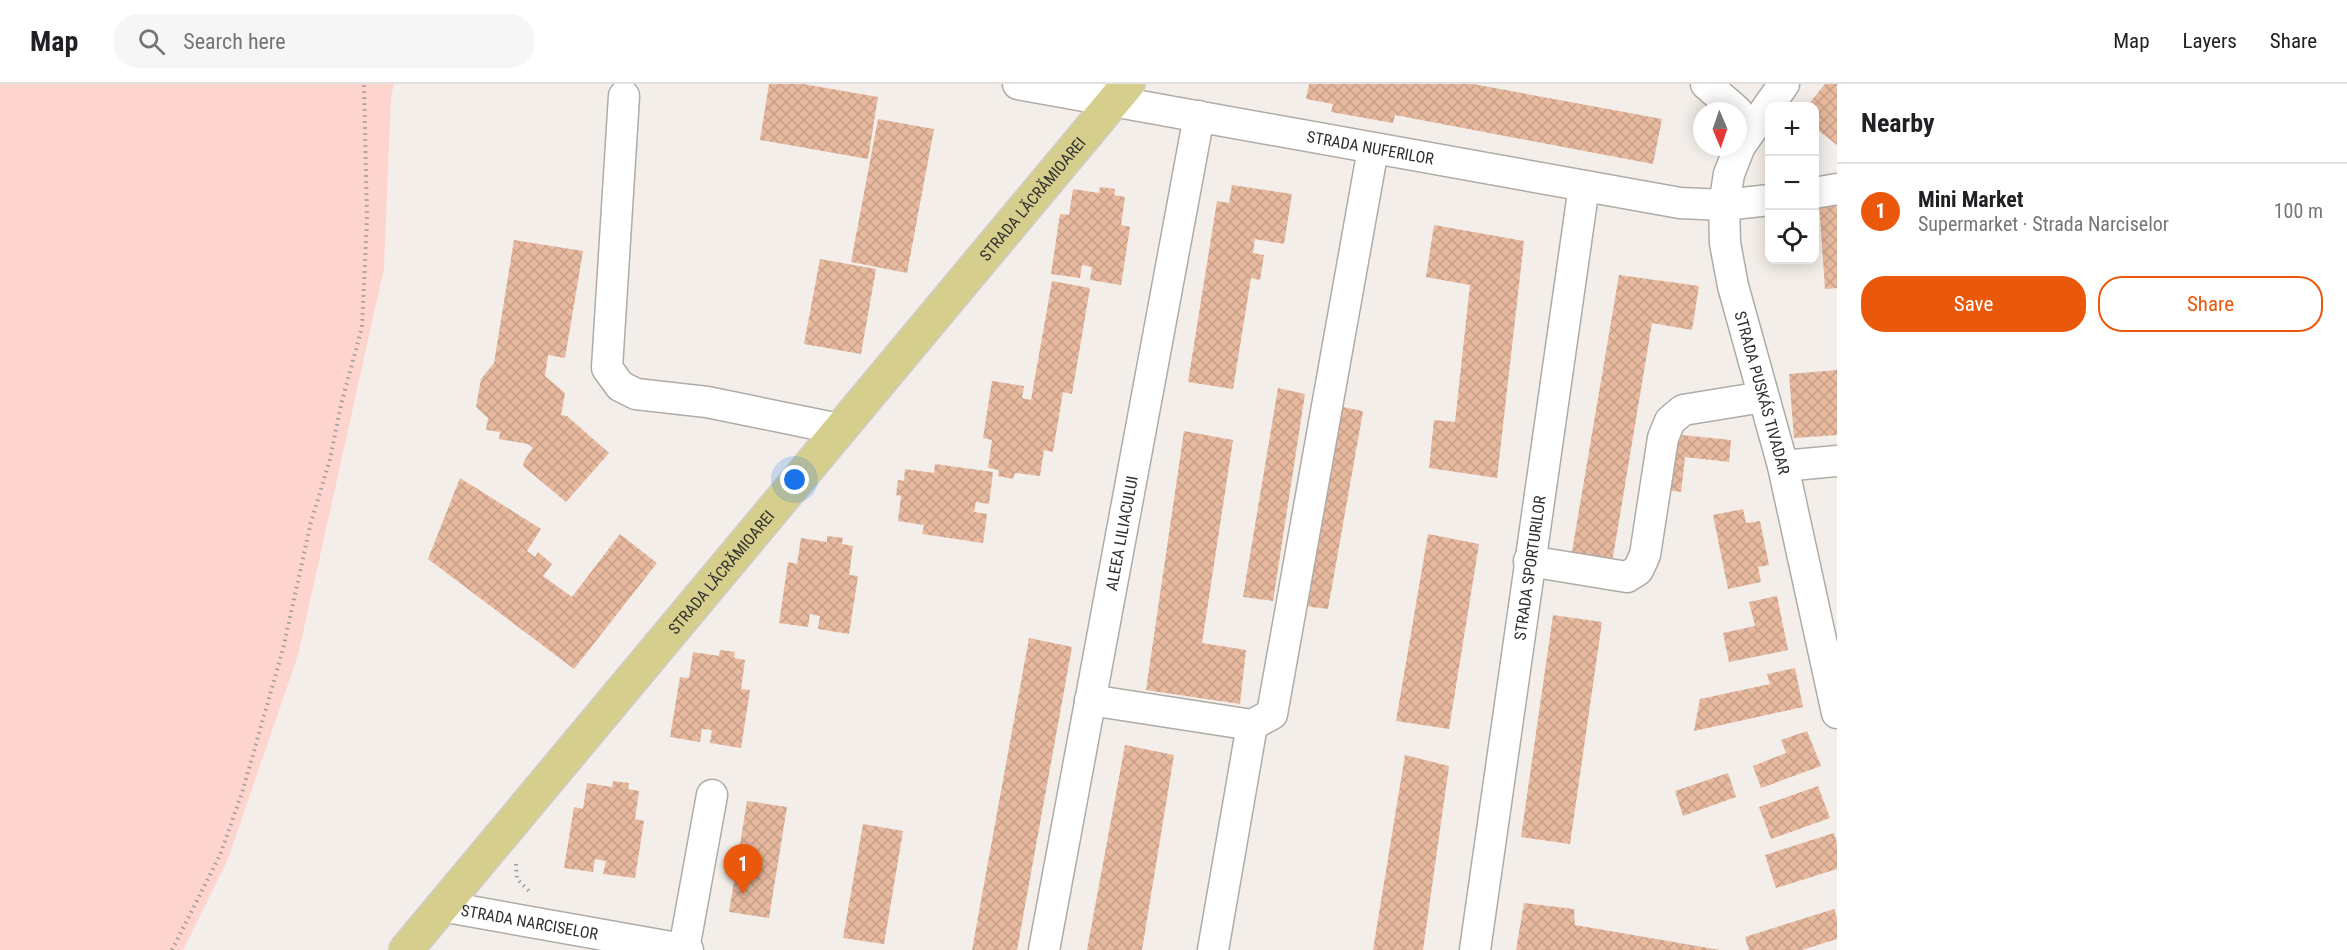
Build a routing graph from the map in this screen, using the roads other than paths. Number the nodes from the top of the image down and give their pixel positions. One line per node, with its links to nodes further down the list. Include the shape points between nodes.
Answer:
1 (1018, 84): 4 (street, STRADA NUFERILOR)
2 (1706, 84): 6 (street)
3 (1784, 84): 7 (street, STRADA PUSKÁS TIVADAR)
4 (1121, 92): 8 (street, STRADA NUFERILOR); 17 (main road, STRADA LĂCRĂMIOAREI)
5 (624, 96): 17 (street, via 607,368 620,386 636,394 707,402)
6 (1726, 102)
7 (1747, 112)
8 (1199, 116): 9 (street, STRADA NUFERILOR); 21 (street, ALEEA LILIACULUI)
9 (1373, 149): 11 (street, STRADA NUFERILOR); 23 (street, via 1272,714)
10 (1736, 156): 15 (street, STRADA PUSKÁS TIVADAR)
11 (1584, 186): 15 (street, STRADA NUFERILOR, via 1680,203); 20 (street, STRADA SPORTURILOR)
12 (1837, 189): 13 (street)
13 (1819, 192)
14 (1765, 201): 15 (street, STRADA NUFERILOR)
15 (1724, 205): 16 (street, STRADA PUSKÁS TIVADAR, via 1725,243 1733,286)
16 (1763, 397): 19 (street, STRADA PUSKÁS TIVADAR); 20 (street, via 1683,410 1670,422 1663,438 1645,555 1638,570 1627,577)
17 (839, 429): 25 (main road, STRADA LĂCRĂMIOAREI)
18 (1837, 461): 19 (street)
19 (1783, 466): 22 (street, STRADA PUSKÁS TIVADAR)
20 (1529, 561): 30 (street, STRADA SPORTURILOR)
21 (1090, 700): 23 (street); 28 (street, ALEEA LILIACULUI)
22 (1837, 713)
23 (1252, 725): 29 (street)
24 (712, 795): 27 (street)
25 (441, 906): 26 (main road, STRADA LĂCRĂMIOAREI); 27 (street, STRADA NARCISELOR)
26 (406, 950)
27 (686, 950)
28 (1044, 950)
29 (1213, 950)
30 (1474, 950)

